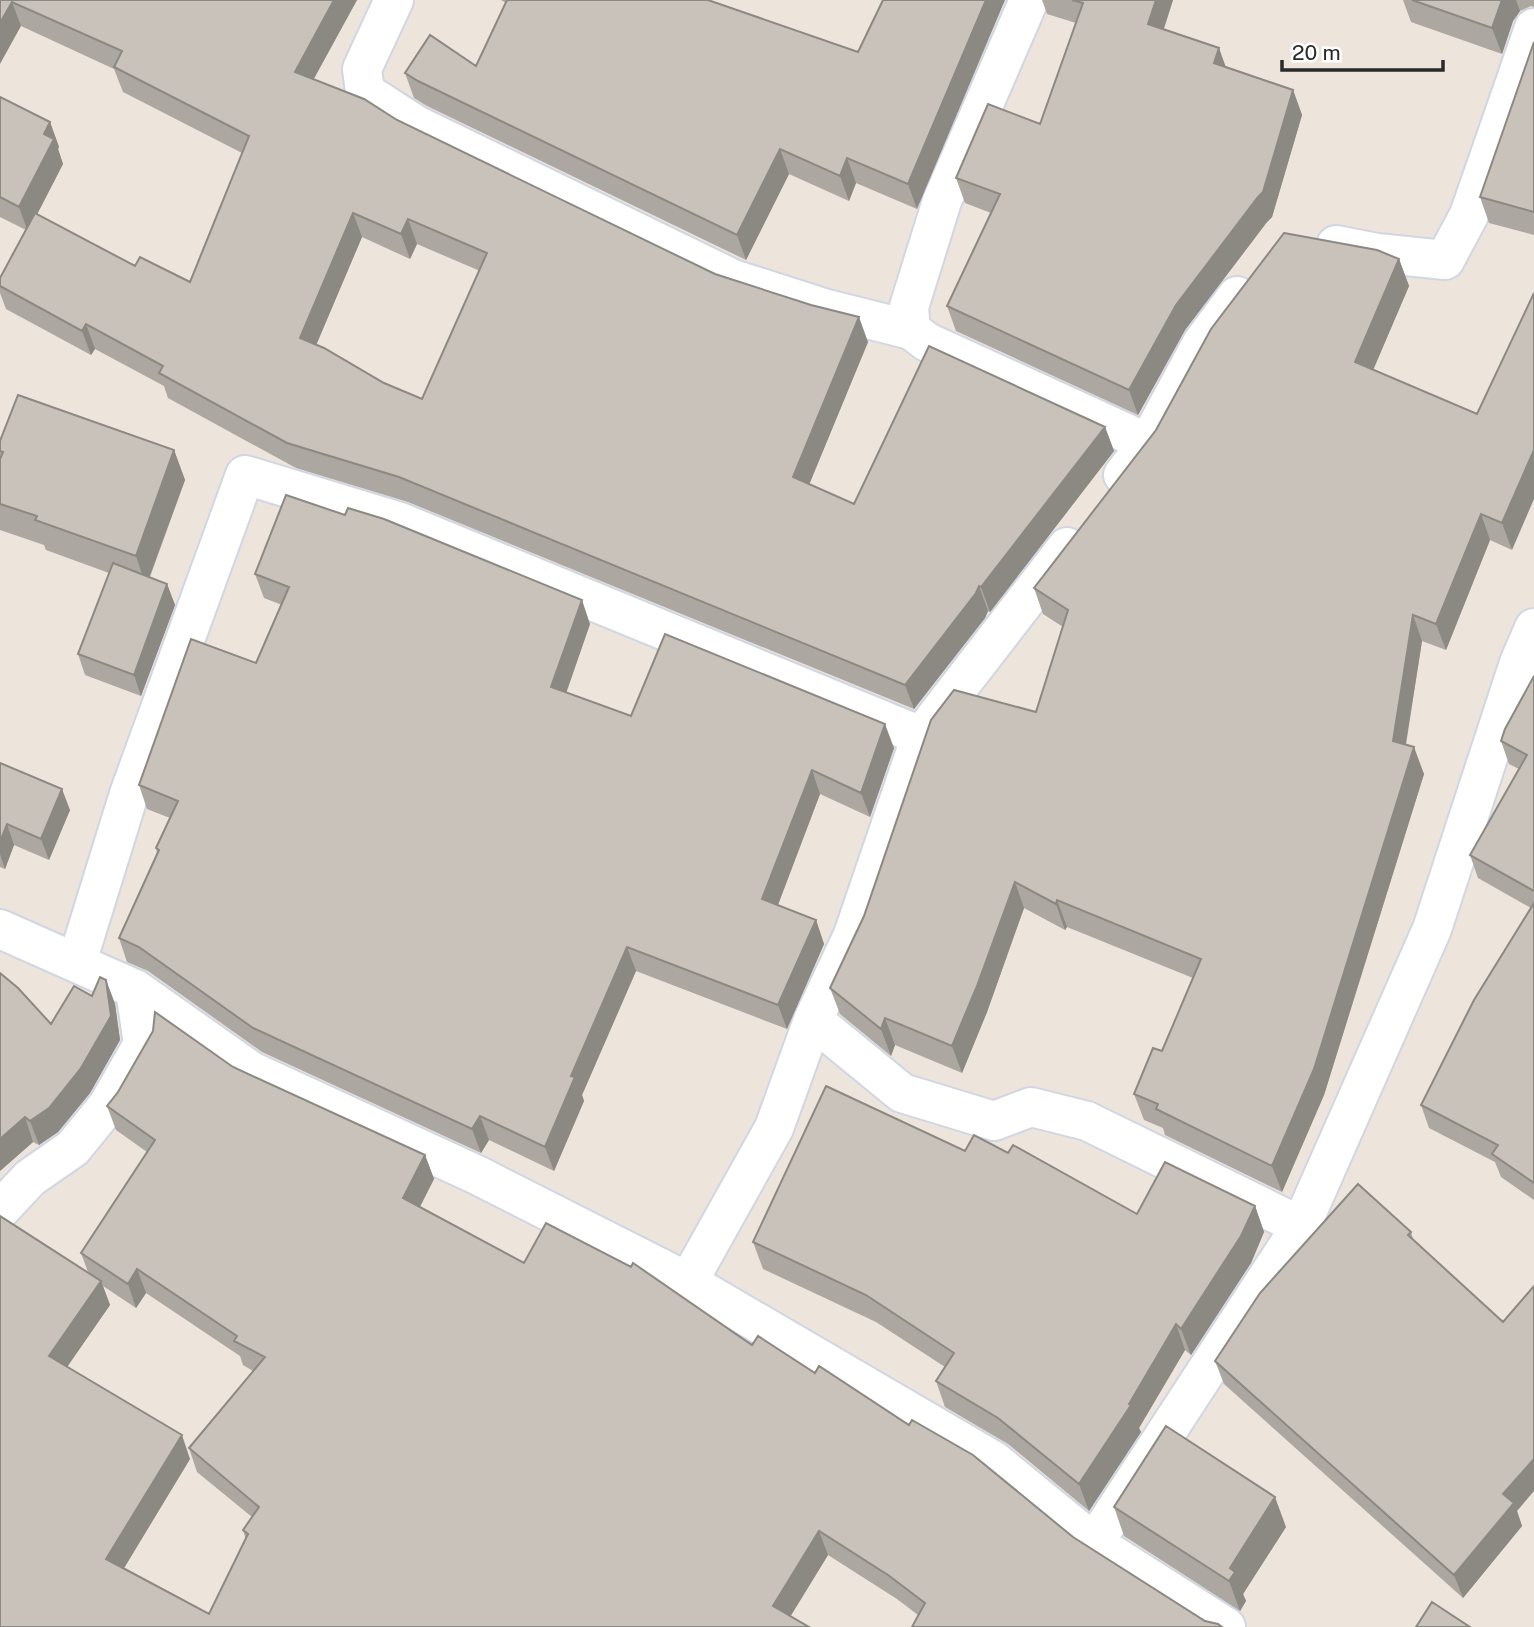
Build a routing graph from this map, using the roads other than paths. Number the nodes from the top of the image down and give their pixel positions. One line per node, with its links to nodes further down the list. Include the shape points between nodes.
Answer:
1 (394, 0): 6 (street, via 362,69 365,92 416,125 733,279 814,306)
2 (1029, 0): 6 (street, via 942,201 909,307)
3 (1534, 28): 4 (street, via 1469,215 1446,260 1377,253)
4 (1297, 237)
5 (1259, 267): 7 (street, via 1202,342)
6 (911, 330): 7 (street, via 927,342)
7 (1148, 443): 9 (street)
8 (1533, 635): 15 (street, via 1519,663 1432,929)
9 (920, 736): 11 (street, via 400,522 245,475 129,794); 13 (street, via 853,935)
10 (0, 929): 11 (street)
11 (77, 962): 12 (street)
12 (135, 989): 14 (street, via 143,1044 108,1105 73,1148 30,1178); 16 (street, via 251,1071 477,1175)
13 (813, 1020): 15 (street, via 902,1093 994,1121 1031,1107 1087,1121); 16 (street, via 775,1128)
14 (0, 1210)
15 (1301, 1226): 17 (street)
16 (688, 1282): 17 (street, via 994,1461)
17 (1094, 1543): 18 (street)
18 (1226, 1627)

